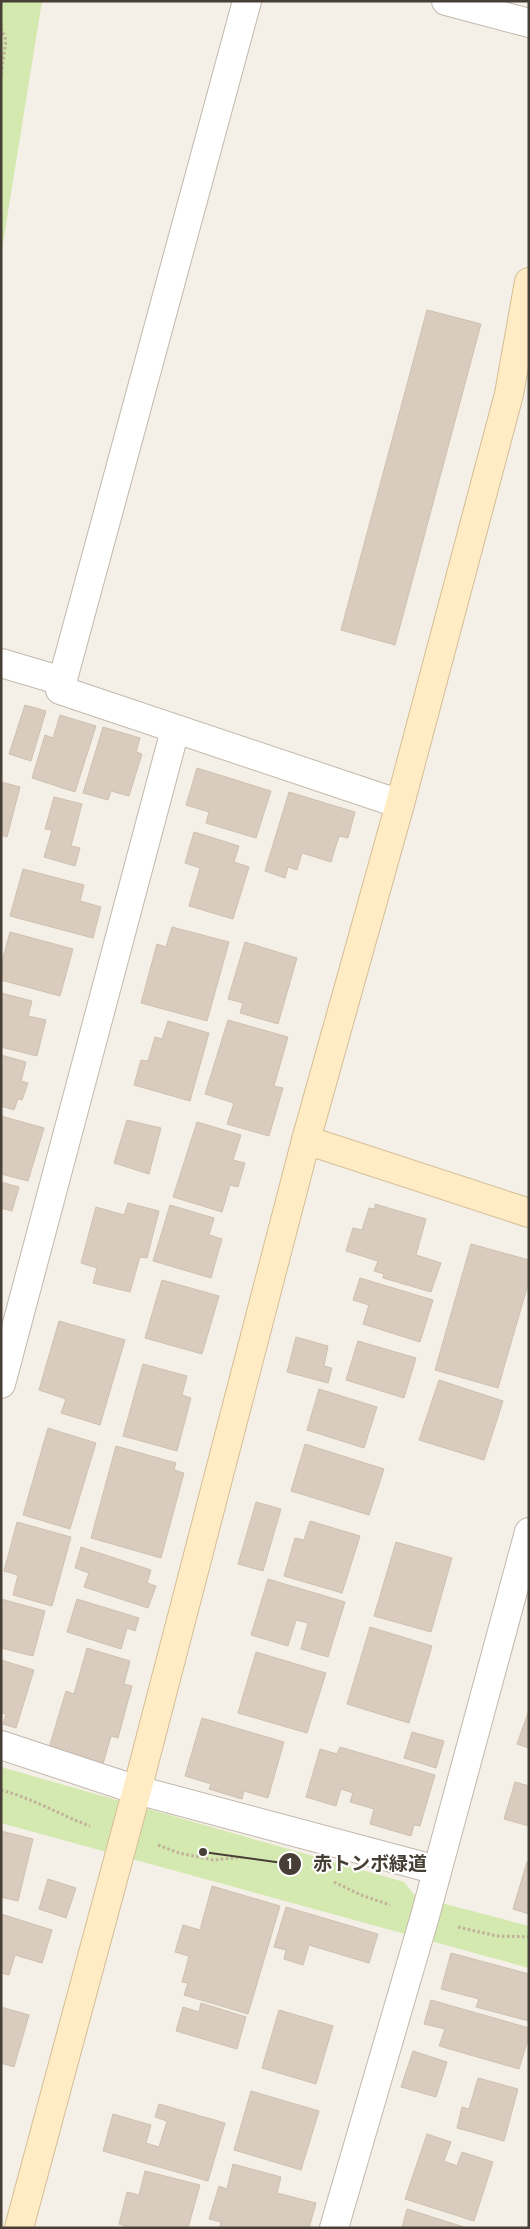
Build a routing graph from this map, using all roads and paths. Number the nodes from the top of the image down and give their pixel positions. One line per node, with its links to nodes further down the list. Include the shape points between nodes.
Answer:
1 (248, 1): 8 (street)
2 (446, 1): 3 (street)
3 (529, 23)
4 (1, 28): 5 (path, via 6,40)
5 (1, 75)
6 (529, 282): 10 (street, via 509,394)
7 (1, 663): 8 (street)
8 (62, 681): 9 (street, via 60,690)
9 (174, 730): 10 (street); 13 (street)
10 (400, 804): 11 (street)
11 (306, 1140): 12 (street); 17 (street)
12 (529, 1214)
13 (1, 1384)
14 (529, 1532): 20 (street)
15 (1, 1745): 17 (street)
16 (1, 1790): 18 (path, via 92,1827)
17 (138, 1790): 18 (street); 20 (street)
18 (125, 1834): 19 (path, via 179,1853 213,1860); 24 (street)
19 (247, 1856)
20 (437, 1870): 22 (street)
21 (332, 1881): 22 (path, via 361,1895)
22 (425, 1916): 23 (path, via 497,1936); 25 (street)
23 (529, 1938)
24 (19, 2228)
25 (334, 2228)

